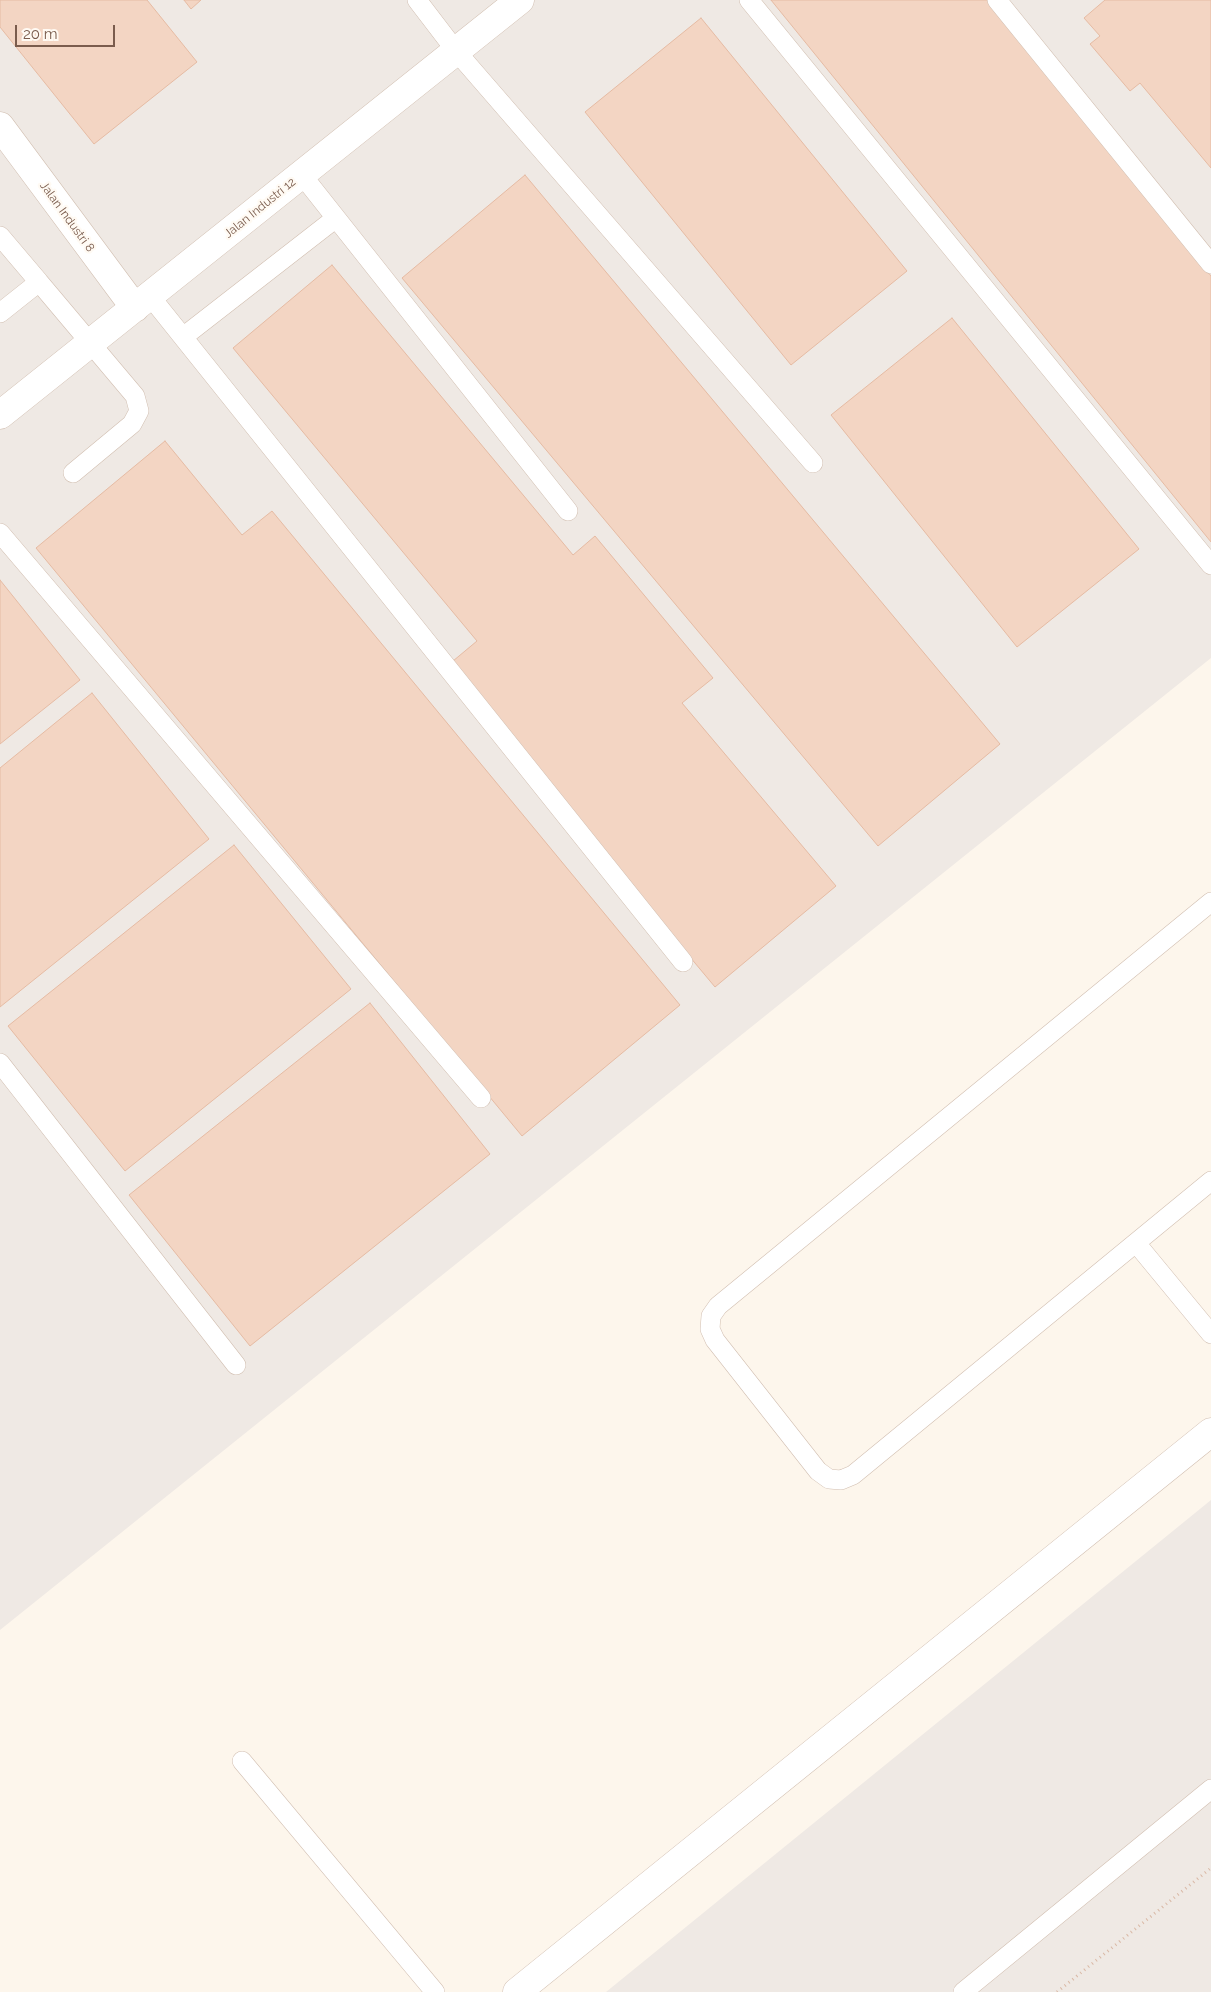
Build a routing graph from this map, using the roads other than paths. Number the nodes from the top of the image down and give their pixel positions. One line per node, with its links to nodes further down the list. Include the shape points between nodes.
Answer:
1 (417, 0): 5 (lane)
2 (520, 0): 5 (street, Jalan Industri 12)
3 (749, 0): 21 (lane)
4 (997, 0): 10 (lane)
5 (456, 50): 7 (street, Jalan Industri 12); 17 (lane)
6 (0, 126): 12 (street, Jalan Industri 8)
7 (302, 174): 8 (lane); 12 (street, Jalan Industri 12)
8 (336, 218): 14 (lane); 19 (lane)
9 (0, 236): 11 (lane)
10 (1211, 264)
11 (39, 282): 13 (lane); 15 (lane)
12 (142, 302): 14 (lane); 15 (street, Jalan Industri 12)
13 (0, 313)
14 (183, 337): 23 (lane)
15 (91, 343): 16 (street, Jalan Industri 12); 18 (lane, via 135,396 139,411 132,424)
16 (0, 415)
17 (813, 463)
18 (73, 473)
19 (568, 510)
20 (0, 534): 25 (lane)
21 (1211, 565)
22 (1211, 902): 27 (lane, via 718,1306 711,1316 710,1329 715,1340 818,1471 829,1479 841,1480 853,1475)
23 (683, 962)
24 (0, 1064): 29 (lane)
25 (481, 1098)
26 (1211, 1181): 27 (lane)
27 (1136, 1243): 28 (lane)
28 (1211, 1334)
29 (236, 1365)
30 (1211, 1432): 34 (street)
31 (242, 1761): 33 (lane)
32 (1211, 1790): 35 (lane)
33 (435, 1992)
34 (517, 1992)
35 (963, 1992)

